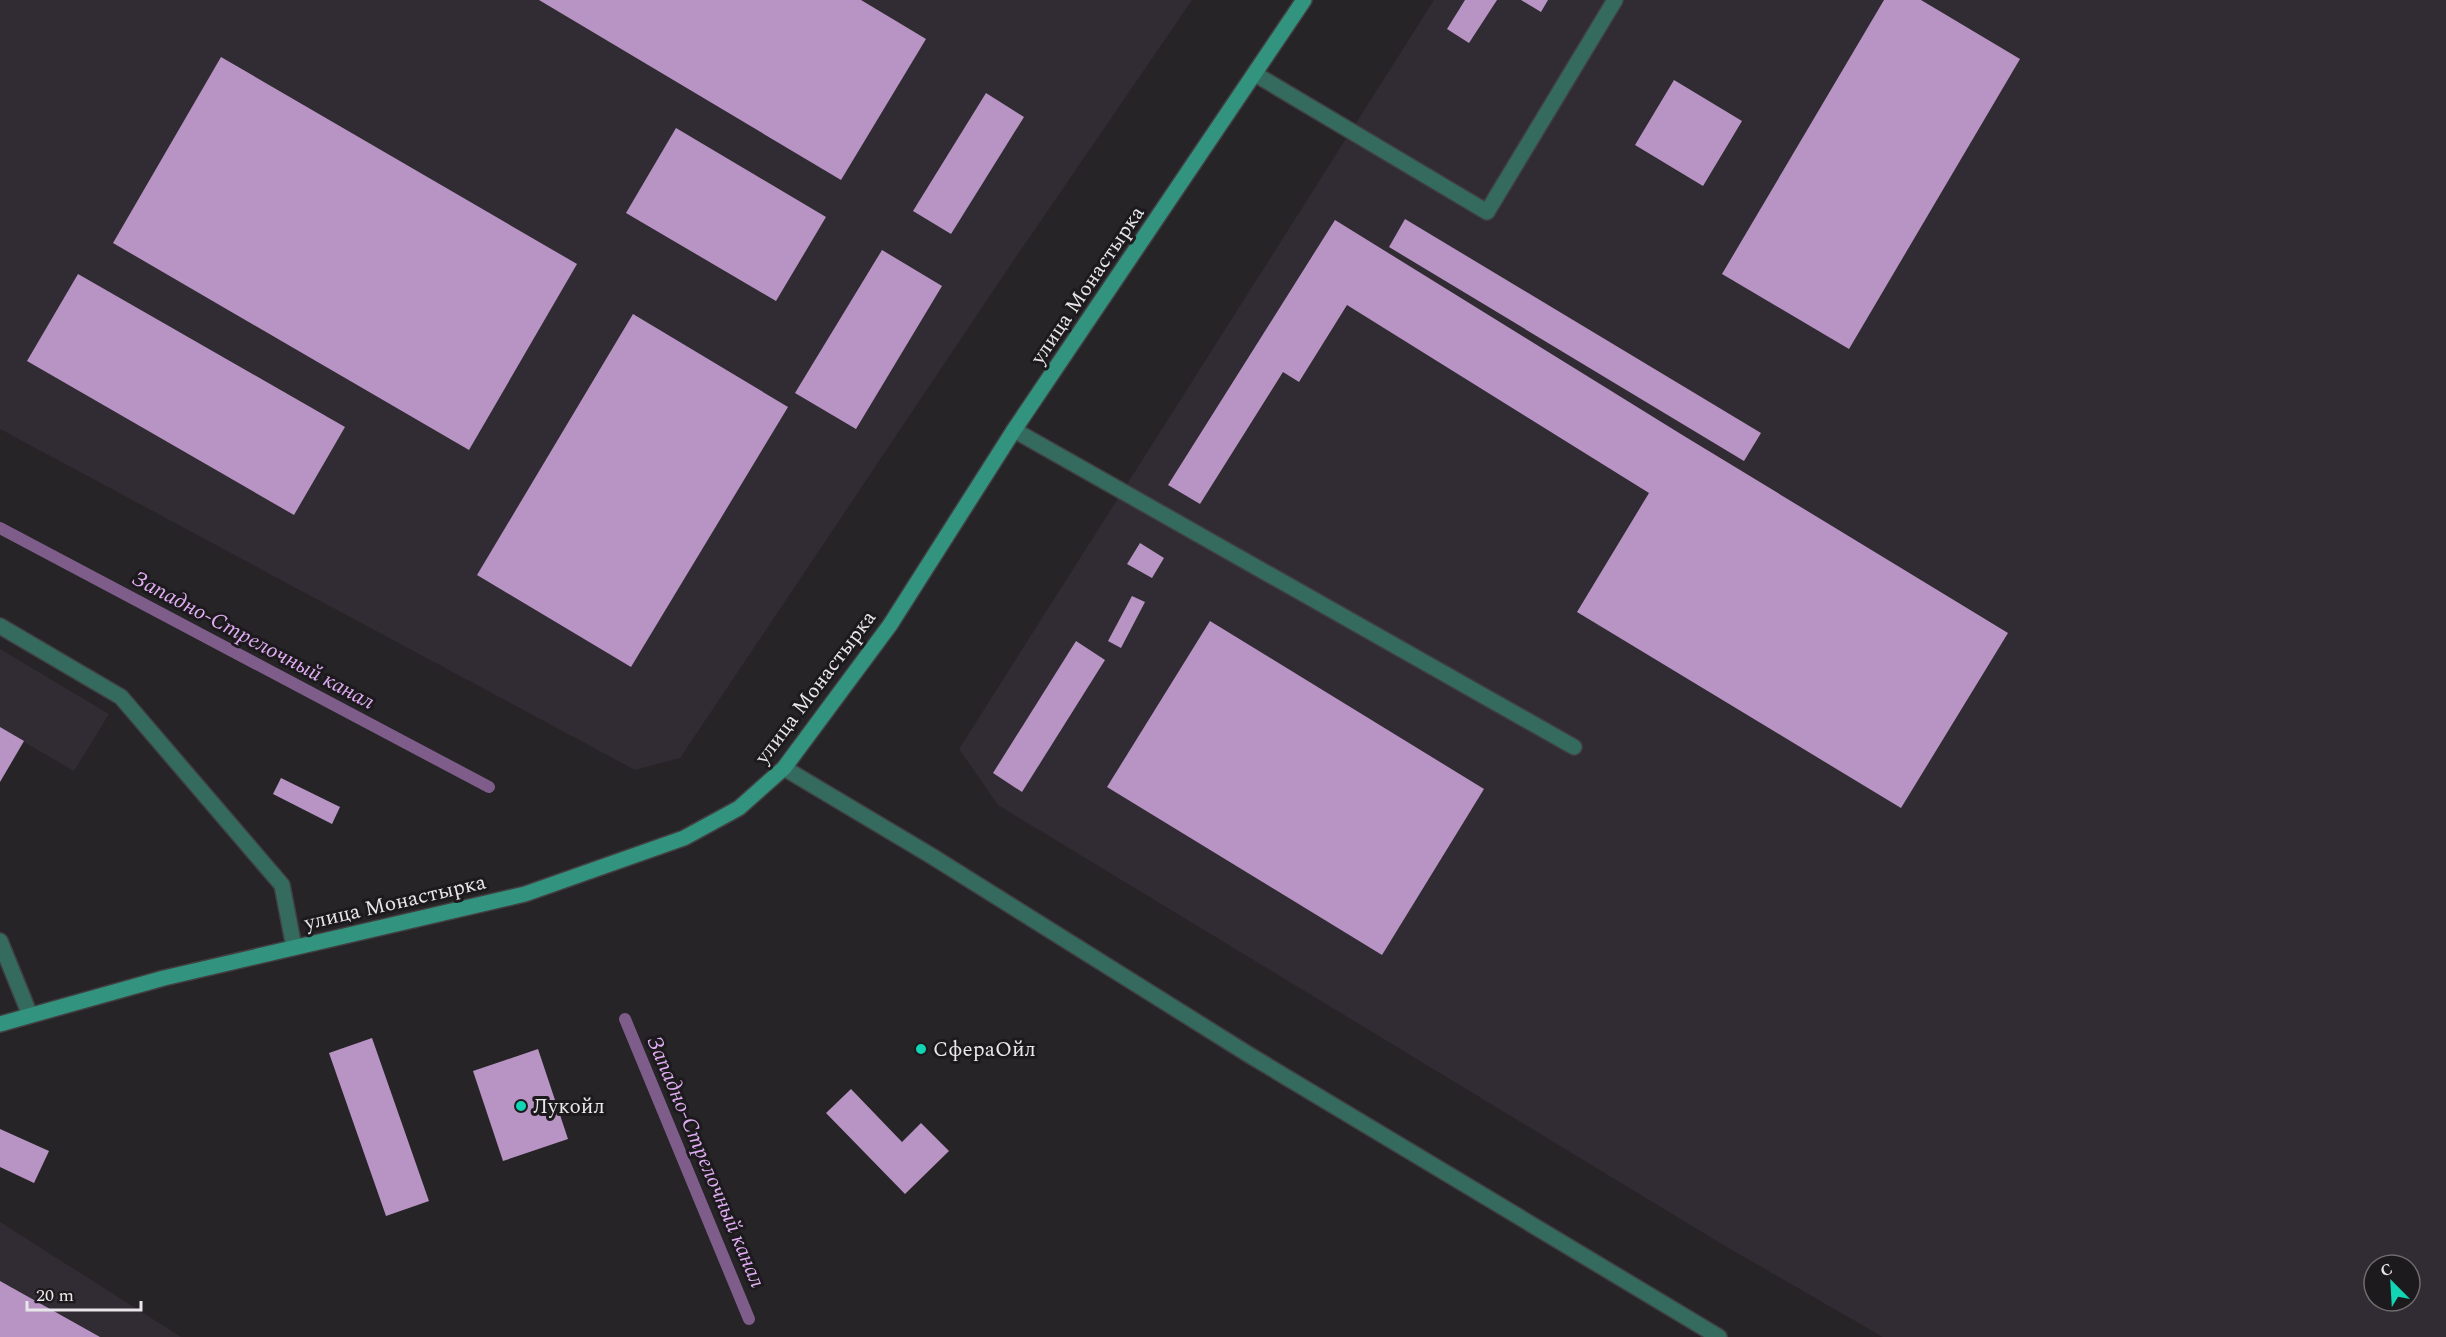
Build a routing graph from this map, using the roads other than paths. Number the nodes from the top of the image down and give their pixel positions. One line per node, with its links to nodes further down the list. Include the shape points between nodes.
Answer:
1 (1304, 0): 3 (street, улица Монастырка)
2 (1615, 0): 3 (street, via 1487,212)
3 (1255, 74): 4 (street, улица Монастырка)
4 (1014, 430): 6 (street); 7 (street, улица Монастырка, via 890,625)
5 (0, 626): 9 (street, via 121,697 282,885)
6 (1574, 747)
7 (784, 768): 9 (street, улица Монастырка, via 740,808 684,838 525,894); 12 (street, via 1251,1056)
8 (0, 941): 10 (street)
9 (294, 947): 10 (street, улица Монастырка)
10 (30, 1015): 11 (street, улица Монастырка)
11 (0, 1024)
12 (1719, 1337)

